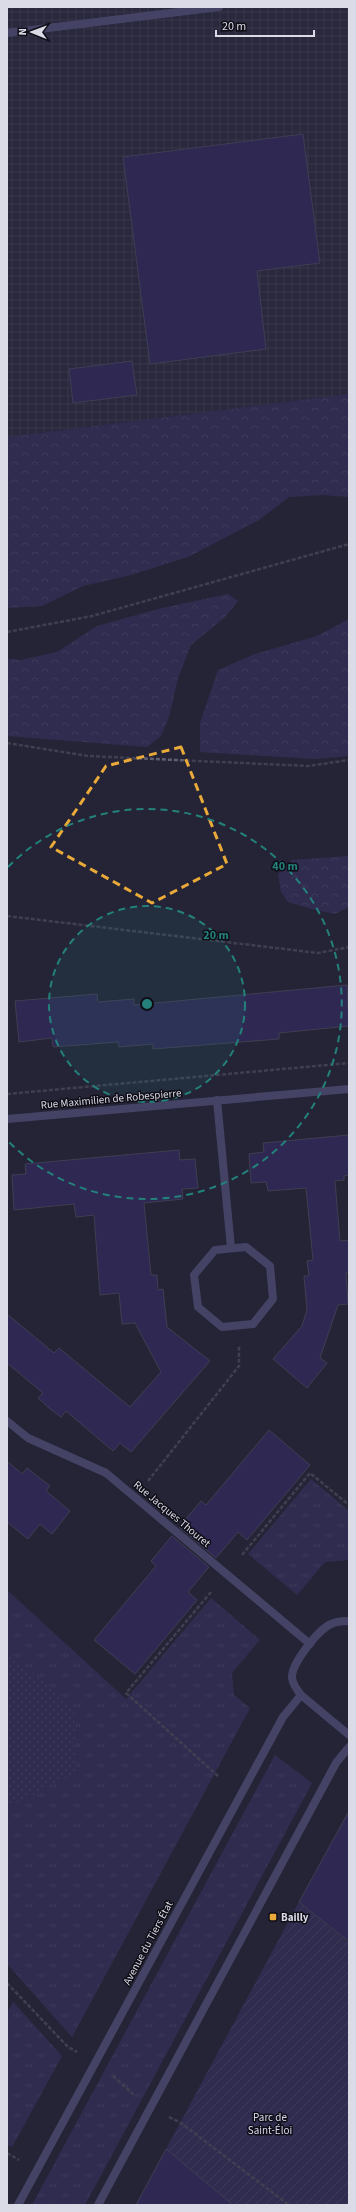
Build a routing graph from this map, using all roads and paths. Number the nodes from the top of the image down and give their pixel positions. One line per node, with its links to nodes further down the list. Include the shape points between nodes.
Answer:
1 (219, 7): 2 (street)
2 (7, 33)
3 (349, 544): 4 (path, via 92,616)
4 (7, 632)
5 (7, 744): 6 (path, via 88,756 308,766)
6 (349, 760)
7 (7, 916): 8 (path, via 318,953)
8 (349, 947)
9 (349, 1064): 11 (path)
10 (349, 1088): 12 (street, Rue Maximilien de Robespierre)
11 (7, 1094)
12 (218, 1100): 13 (street, Rue Maximilien de Robespierre); 14 (street)
13 (7, 1119)
14 (231, 1248): 15 (street, via 246,1247 270,1266 273,1299 253,1324); 15 (street, via 215,1250 194,1275 198,1307 222,1327)
15 (238, 1325): 17 (path, via 239,1366)
16 (7, 1421): 17 (street, Rue Jacques Thouret, via 28,1438 106,1473)
17 (135, 1497): 22 (street, Rue Jacques Thouret)
18 (349, 1506): 19 (path, via 310,1473)
19 (242, 1555)
20 (210, 1592): 26 (path, via 126,1693)
21 (349, 1621): 22 (street, via 331,1623)
22 (310, 1644): 23 (street, via 293,1668 294,1687)
23 (301, 1695): 24 (street); 27 (street, Avenue du Tiers État, via 283,1717)
24 (349, 1735)
25 (349, 1747): 28 (street, via 336,1763)
26 (219, 1777)
27 (18, 2205)
28 (98, 2205)

